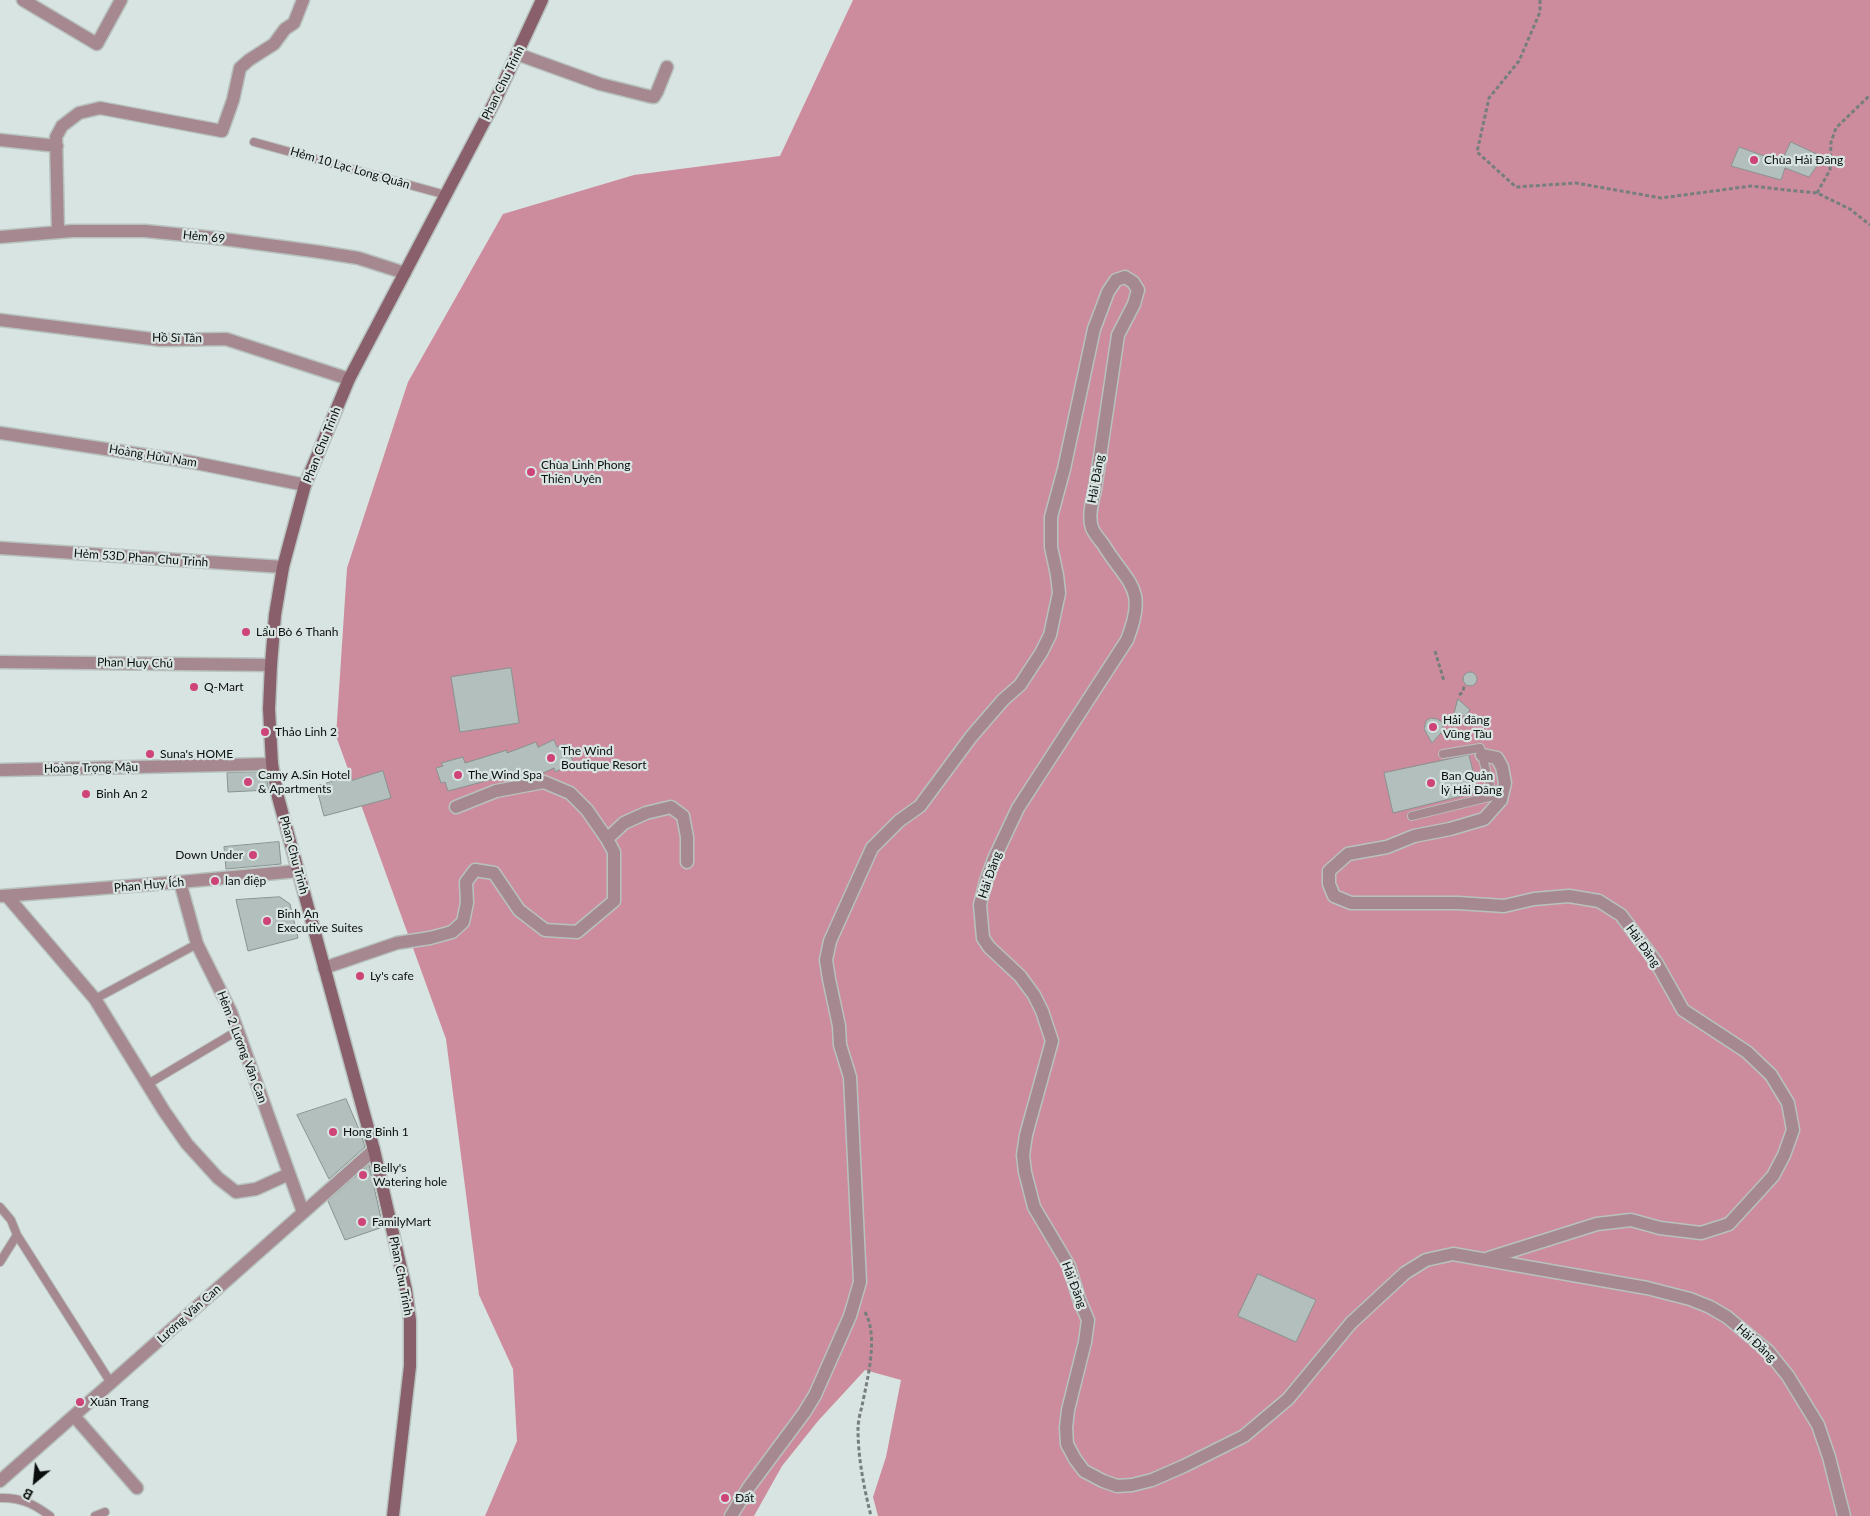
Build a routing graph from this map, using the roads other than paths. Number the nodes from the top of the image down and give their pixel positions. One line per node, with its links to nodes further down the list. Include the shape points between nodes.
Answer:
1 (23, 0): 2 (street, via 97,44)
2 (121, 0)
3 (303, 0): 9 (street, via 294,23 274,44 240,68 222,131 100,108 79,113 62,126 56,137)
4 (542, 0): 5 (main road, Phan Chu Trinh)
5 (518, 54): 6 (street, via 600,84 648,96 657,92); 10 (main road, Phan Chu Trinh)
6 (666, 67)
7 (0, 140): 9 (street)
8 (254, 142): 10 (lane, Hẻm 10 Lạc Long Quân)
9 (57, 146): 11 (street)
10 (446, 195): 13 (main road, Phan Chu Trinh)
11 (58, 232): 12 (street, Hẻm 69); 13 (street, Hẻm 69, via 145,231 216,238 358,258)
12 (0, 237)
13 (405, 273): 15 (main road, Phan Chu Trinh)
14 (0, 320): 15 (street, Hồ Sĩ Tân, via 160,340 226,339)
15 (349, 379): 17 (main road, Phan Chu Trinh)
16 (0, 433): 17 (street, Hoàng Hữu Nam, via 192,462)
17 (305, 485): 19 (main road, Phan Chu Trinh)
18 (0, 548): 19 (street, Hẻm 53D Phan Chu Trinh)
19 (283, 567): 21 (main road, Phan Chu Trinh)
20 (0, 662): 21 (street, Phan Huy Chú)
21 (270, 665): 24 (main road, Phan Chu Trinh)
22 (1443, 754): 23 (lane, via 1480,748)
23 (1482, 755): 27 (lane, via 1493,796); 43 (street, Hải Đăng, via 1497,758 1505,783 1502,800 1484,819 1414,836 1387,847 1348,854 1328,871 1334,896 1350,903 1504,906 1569,896 1599,901 1620,915 1656,962 1683,1010 1747,1052 1770,1075 1788,1103 1793,1130 1772,1176 1729,1224 1701,1233 1660,1228 1631,1220 1597,1224)
24 (272, 764): 25 (street, Hoàng Trọng Mậu); 30 (main road, Phan Chu Trinh)
25 (0, 770)
26 (456, 807): 28 (street, via 496,791 544,782 570,794 588,810)
27 (1412, 816)
28 (607, 838): 29 (street, via 624,824 646,813 671,807 683,816 687,837); 34 (street, via 614,852 614,901 577,932 545,930 520,910 494,873 475,870 466,882 467,904 463,922 452,932 397,943)
29 (686, 862)
30 (298, 871): 31 (street, Phan Huy Ích); 34 (main road, Phan Chu Trinh)
31 (180, 882): 32 (street, Phan Huy Ích); 33 (street, Hẻm 2 Lương Văn Can)
32 (4, 896): 35 (street)
33 (197, 944): 35 (lane); 36 (street, Hẻm 2 Lương Văn Can)
34 (324, 968): 38 (main road, Phan Chu Trinh)
35 (96, 999): 37 (street)
36 (237, 1031): 37 (lane); 39 (street, Hẻm 2 Lương Văn Can)
37 (148, 1084): 39 (street, via 187,1144 218,1178 236,1192 256,1189)
38 (374, 1150): 41 (street, Lương Văn Can); 53 (main road, Phan Chu Trinh, via 410,1320 410,1366)
39 (289, 1174): 41 (street, Hẻm 2 Lương Văn Can)
40 (0, 1207): 42 (lane, via 11,1220)
41 (303, 1212): 45 (street, Lương Văn Can)
42 (17, 1235): 44 (lane); 45 (lane)
43 (1487, 1259): 54 (street, Hải Đăng, via 1453,1254 1426,1260 1404,1273 1351,1323 1288,1399 1258,1426 1184,1466 1152,1480 1117,1486 1084,1471 1068,1444 1068,1410 1088,1320 1069,1266 1034,1207 1024,1172 1023,1155 1052,1041 1034,995 983,938 980,905 994,859 1018,808 1127,640 1135,621 1136,595 1130,580 1092,528 1090,506 1118,336 1138,290 1125,277 1116,280 1094,329 1051,517 1051,547 1059,593 1050,635 1020,685 971,737 920,806 899,821 872,848 830,941 826,960 840,1044 850,1077 860,1282 815,1395); 55 (street, Hải Đăng, via 1647,1288 1690,1299 1727,1317 1768,1351 1811,1413 1829,1457)
44 (0, 1262)
45 (110, 1383): 46 (street, Lương Văn Can)
46 (74, 1416): 47 (street, Lương Văn Can); 48 (street)
47 (1, 1477)
48 (137, 1488)
49 (0, 1498): 51 (lane, via 13,1497 35,1505)
50 (105, 1512): 52 (lane)
51 (50, 1516)
52 (95, 1516)
53 (393, 1516)
54 (731, 1516)
55 (1844, 1516)

